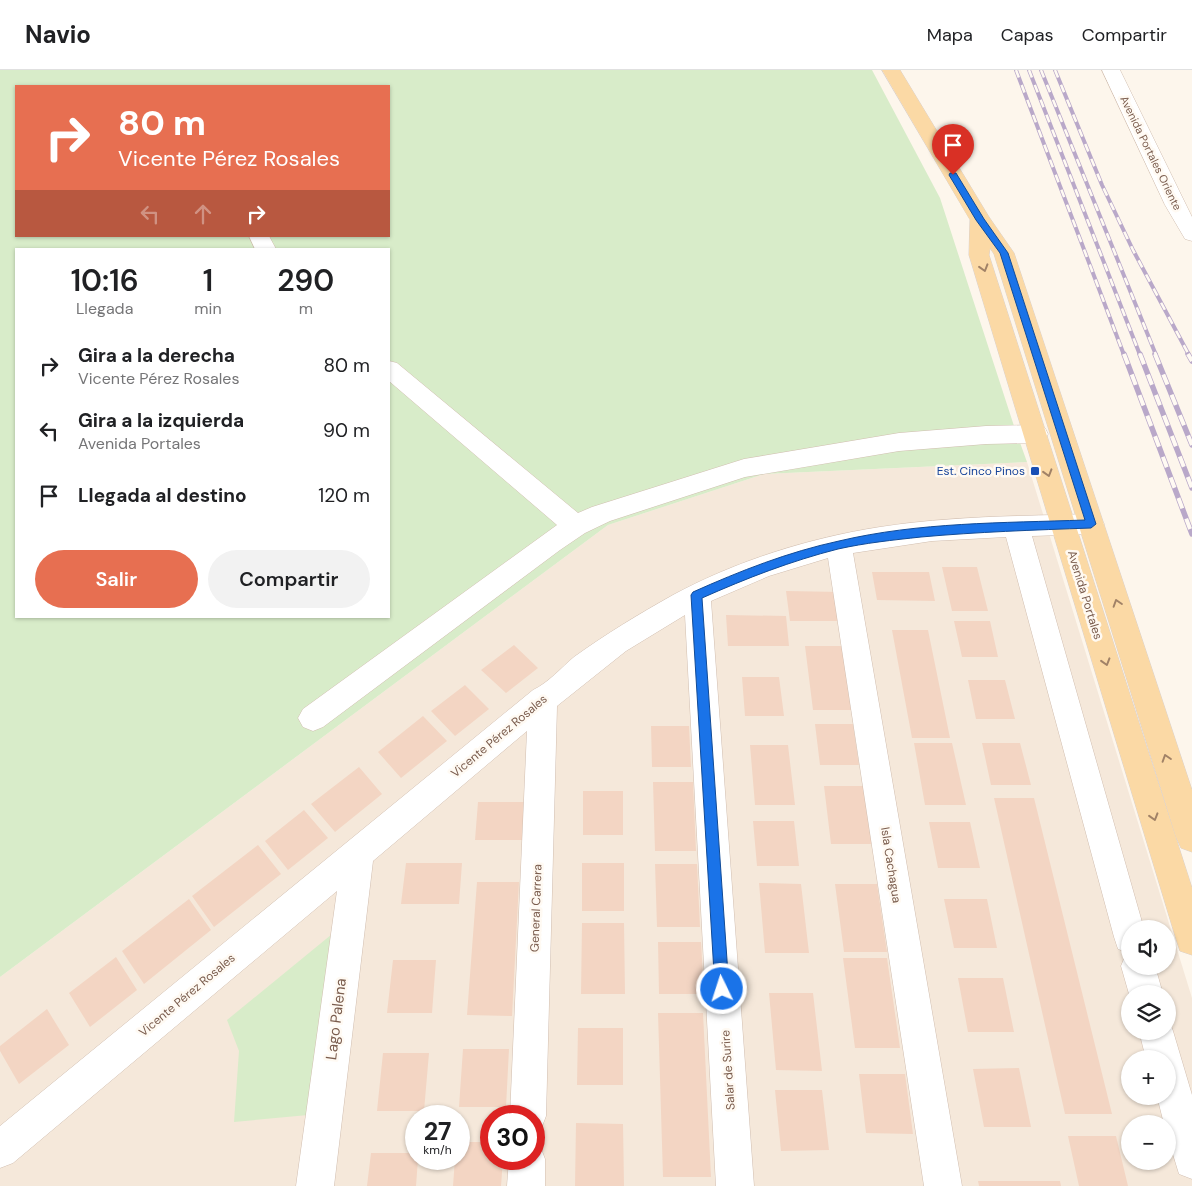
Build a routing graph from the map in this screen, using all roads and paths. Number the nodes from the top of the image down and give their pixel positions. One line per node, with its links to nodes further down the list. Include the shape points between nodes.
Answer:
1 (891, 70): 3 (main road)
2 (1111, 70): 4 (street, Avenida Portales Oriente)
3 (980, 220): 6 (main road, Avenida Portales, one-way to 6, via 979,255); 8 (main road, via 1004,253)
4 (1192, 234)
5 (390, 370): 9 (street)
6 (1036, 434): 7 (main road, Avenida Portales, one-way to 7); 9 (street, via 899,442 744,468 629,505)
7 (1064, 524): 8 (street, Vicente Pérez Rosales); 10 (street, Vicente Pérez Rosales); 18 (main road, Avenida Portales, one-way to 18)
8 (1091, 524): 15 (main road, one-way to 8)
9 (576, 526): 14 (street)
10 (1016, 526): 11 (street, Vicente Pérez Rosales, via 923,532); 17 (street)
11 (839, 545): 12 (street, Vicente Pérez Rosales, via 791,558); 27 (street, Isla Cachagua)
12 (696, 595): 13 (street, Vicente Pérez Rosales, via 611,645); 26 (street, Salar de Surire)
13 (543, 699): 16 (street, Vicente Pérez Rosales); 20 (street, General Carrera)
14 (313, 718)
15 (1192, 837)
16 (358, 853): 21 (street, Vicente Pérez Rosales); 24 (street, Lago Palena)
17 (1125, 920)
18 (1192, 939)
19 (1176, 1102): 22 (street)
20 (528, 1105)
21 (0, 1150)
22 (1192, 1161)
23 (527, 1170): 25 (street)
24 (315, 1186)
25 (526, 1186)
26 (735, 1186)
27 (943, 1186)

